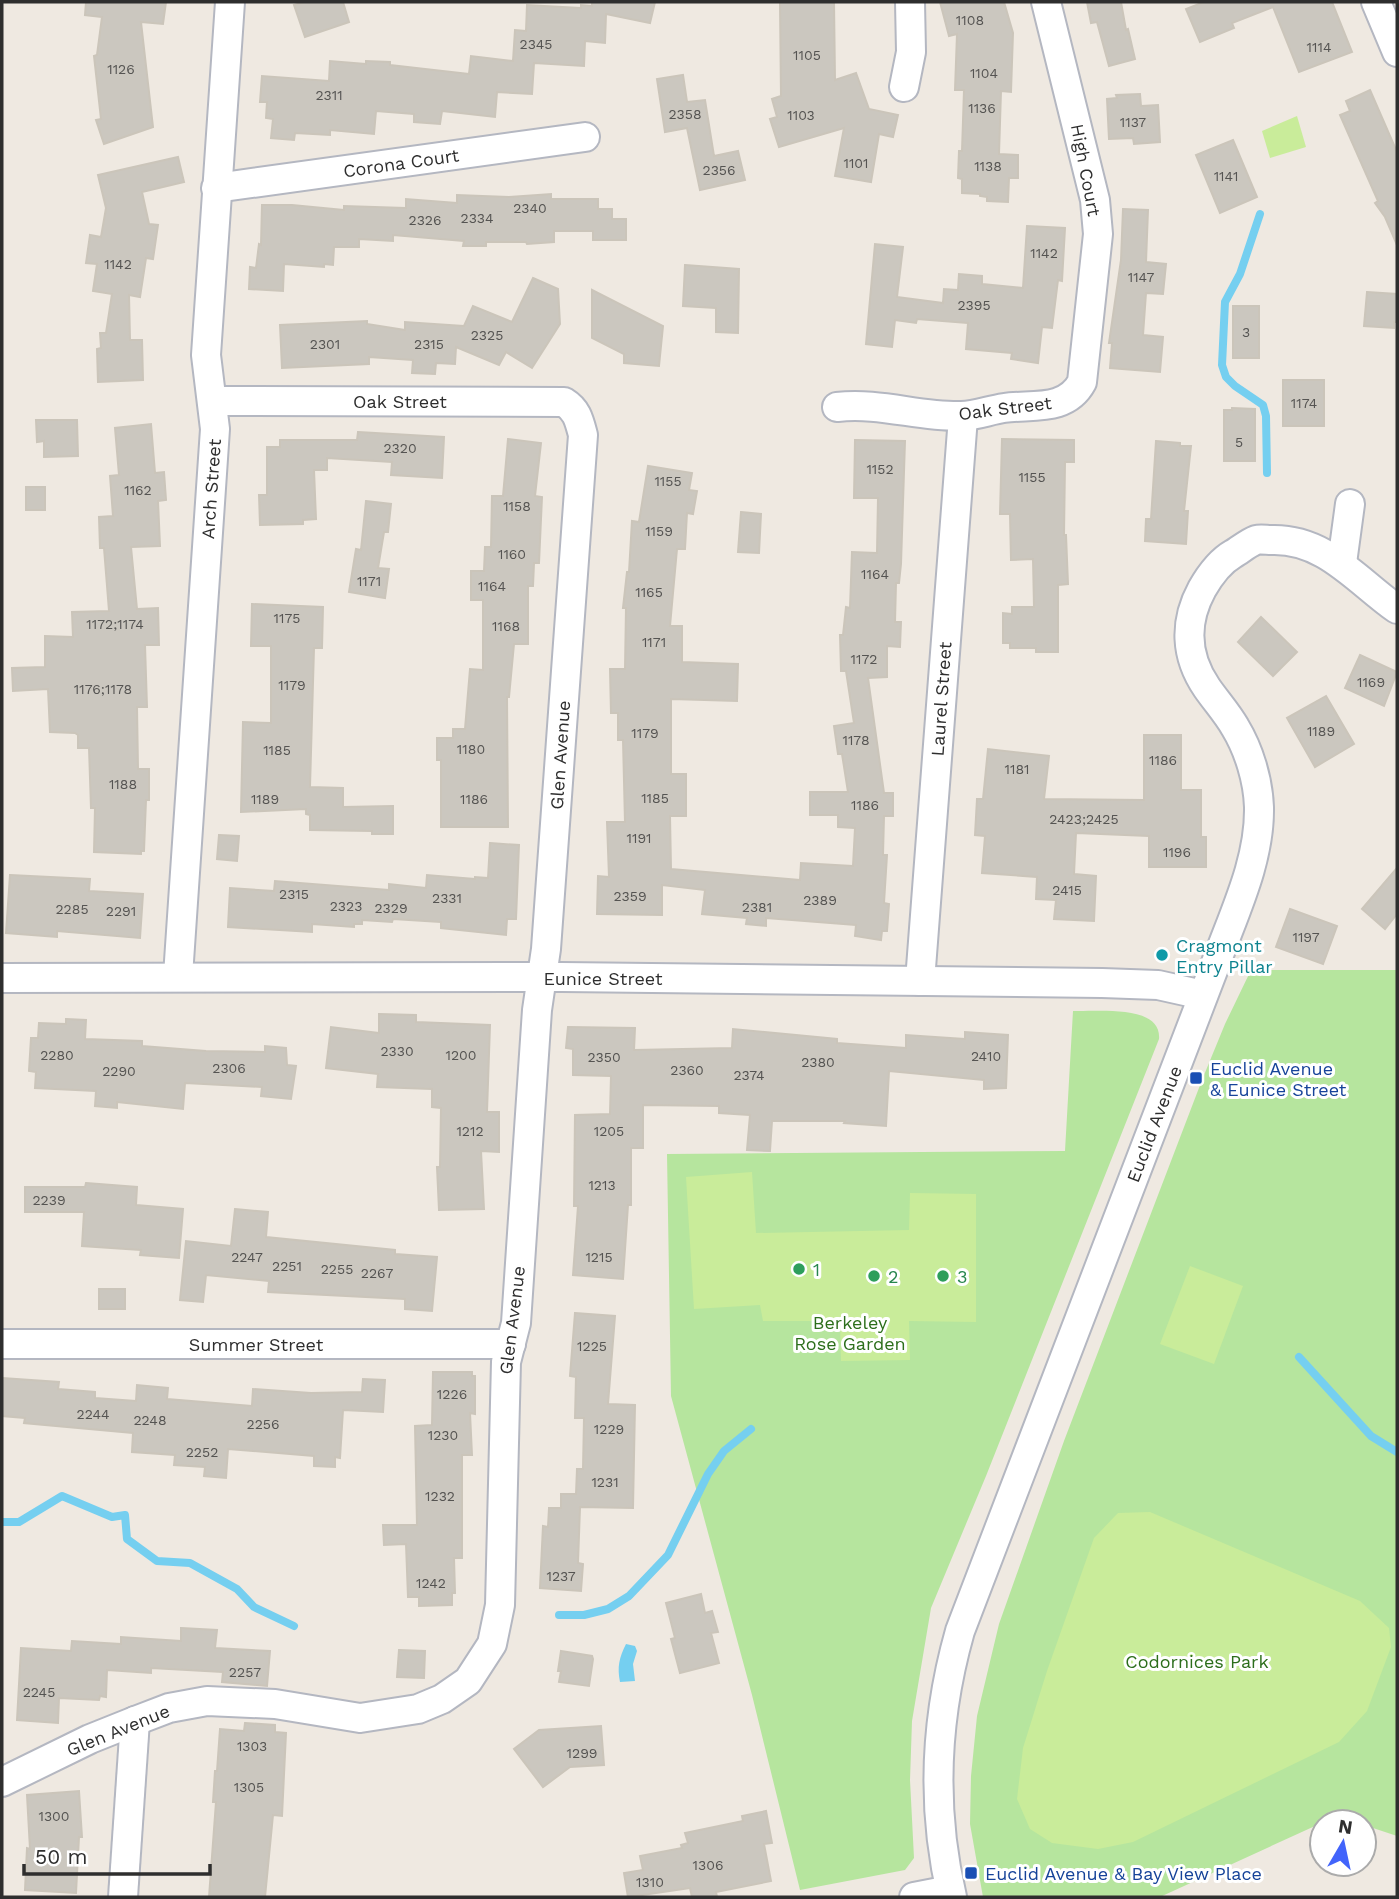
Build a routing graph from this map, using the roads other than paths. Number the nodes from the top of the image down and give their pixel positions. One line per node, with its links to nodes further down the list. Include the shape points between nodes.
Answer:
1 (230, 2): 8 (street, Arch Street)
2 (910, 2): 6 (street, via 911,52)
3 (1046, 2): 9 (street, High Court, via 1095,200 1098,234)
4 (1376, 2): 5 (street)
5 (1397, 52)
6 (904, 87)
7 (585, 137): 8 (street, Corona Court)
8 (216, 188): 10 (street, Arch Street, via 206,355)
9 (1082, 382): 12 (street, Oak Street, via 1072,396 1055,404)
10 (213, 401): 13 (street, Oak Street, via 564,402); 17 (street, Arch Street, via 215,429)
11 (837, 407): 12 (street, Oak Street, via 859,404)
12 (962, 417): 20 (street, Laurel Street)
13 (579, 419): 19 (street, Glen Avenue, via 583,435)
14 (1350, 504): 15 (street)
15 (1342, 563): 16 (street, Euclid Avenue); 21 (street, Euclid Avenue, via 1307,544 1256,540 1218,566 1192,606 1188,648 1205,686 1235,727 1254,772 1259,807 1249,873)
16 (1397, 610)
17 (177, 976): 18 (street, Eunice Street); 19 (street, Eunice Street)
18 (2, 978)
19 (541, 978): 20 (street, Eunice Street); 23 (street, Glen Avenue, via 516,1323)
20 (920, 981): 21 (street, Eunice Street, via 1158,985)
21 (1203, 995): 26 (street, Euclid Avenue, via 956,1645 938,1742 941,1843)
22 (2, 1344): 23 (street, Summer Street)
23 (510, 1344): 24 (street, Glen Avenue, via 504,1396 500,1605 492,1644 468,1682 418,1709 359,1718 275,1704 207,1701)
24 (135, 1721): 25 (street, Glen Avenue); 27 (street)
25 (2, 1782)
26 (951, 1893): 28 (street)
27 (123, 1897)
28 (914, 1897)

